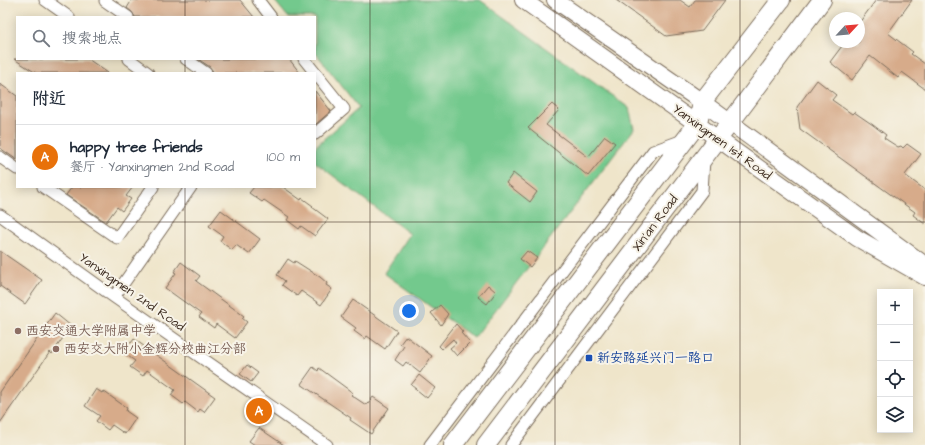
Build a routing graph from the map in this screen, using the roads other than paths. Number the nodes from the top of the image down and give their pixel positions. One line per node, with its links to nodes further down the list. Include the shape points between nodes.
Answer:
1 (45, 0): 9 (street)
2 (106, 0): 8 (street)
3 (258, 0): 10 (street)
4 (523, 0): 19 (street, Yanxingmen 1st Road)
5 (555, 0): 18 (street, Yanxingmen 1st Road)
6 (781, 0): 18 (main road, Xin'an Road)
7 (822, 0): 20 (main road, Xin'an Road)
8 (122, 15)
9 (68, 16)
10 (270, 16)
11 (130, 60): 14 (street)
12 (187, 60): 15 (street)
13 (305, 60): 16 (street)
14 (147, 72)
15 (205, 72)
16 (314, 72)
17 (316, 74): 21 (street, via 344,109)
18 (702, 102): 19 (main road, Xin'an Road); 20 (street, Yanxingmen 1st Road)
19 (698, 123): 22 (main road, Xin'an Road); 23 (street, Yanxingmen 1st Road)
20 (730, 123): 23 (main road, Xin'an Road); 31 (street, Yanxingmen 1st Road)
21 (316, 133)
22 (686, 139): 35 (street, via 653,151); 36 (main road, Xin'an Road)
23 (718, 139): 25 (main road, Xin'an Road); 32 (street, Yanxingmen 1st Road, via 857,238)
24 (0, 157): 26 (street)
25 (704, 157): 37 (main road, Xin'an Road); 38 (street, via 702,191)
26 (16, 168)
27 (44, 188): 28 (street, via 116,238)
28 (152, 188)
29 (190, 188): 33 (street)
30 (0, 215): 33 (street, Yanxingmen 2nd Road)
31 (925, 265)
32 (925, 277)
33 (114, 297): 34 (street, Yanxingmen 2nd Road)
34 (327, 445)
35 (430, 445)
36 (453, 445)
37 (486, 445)
38 (511, 445)

